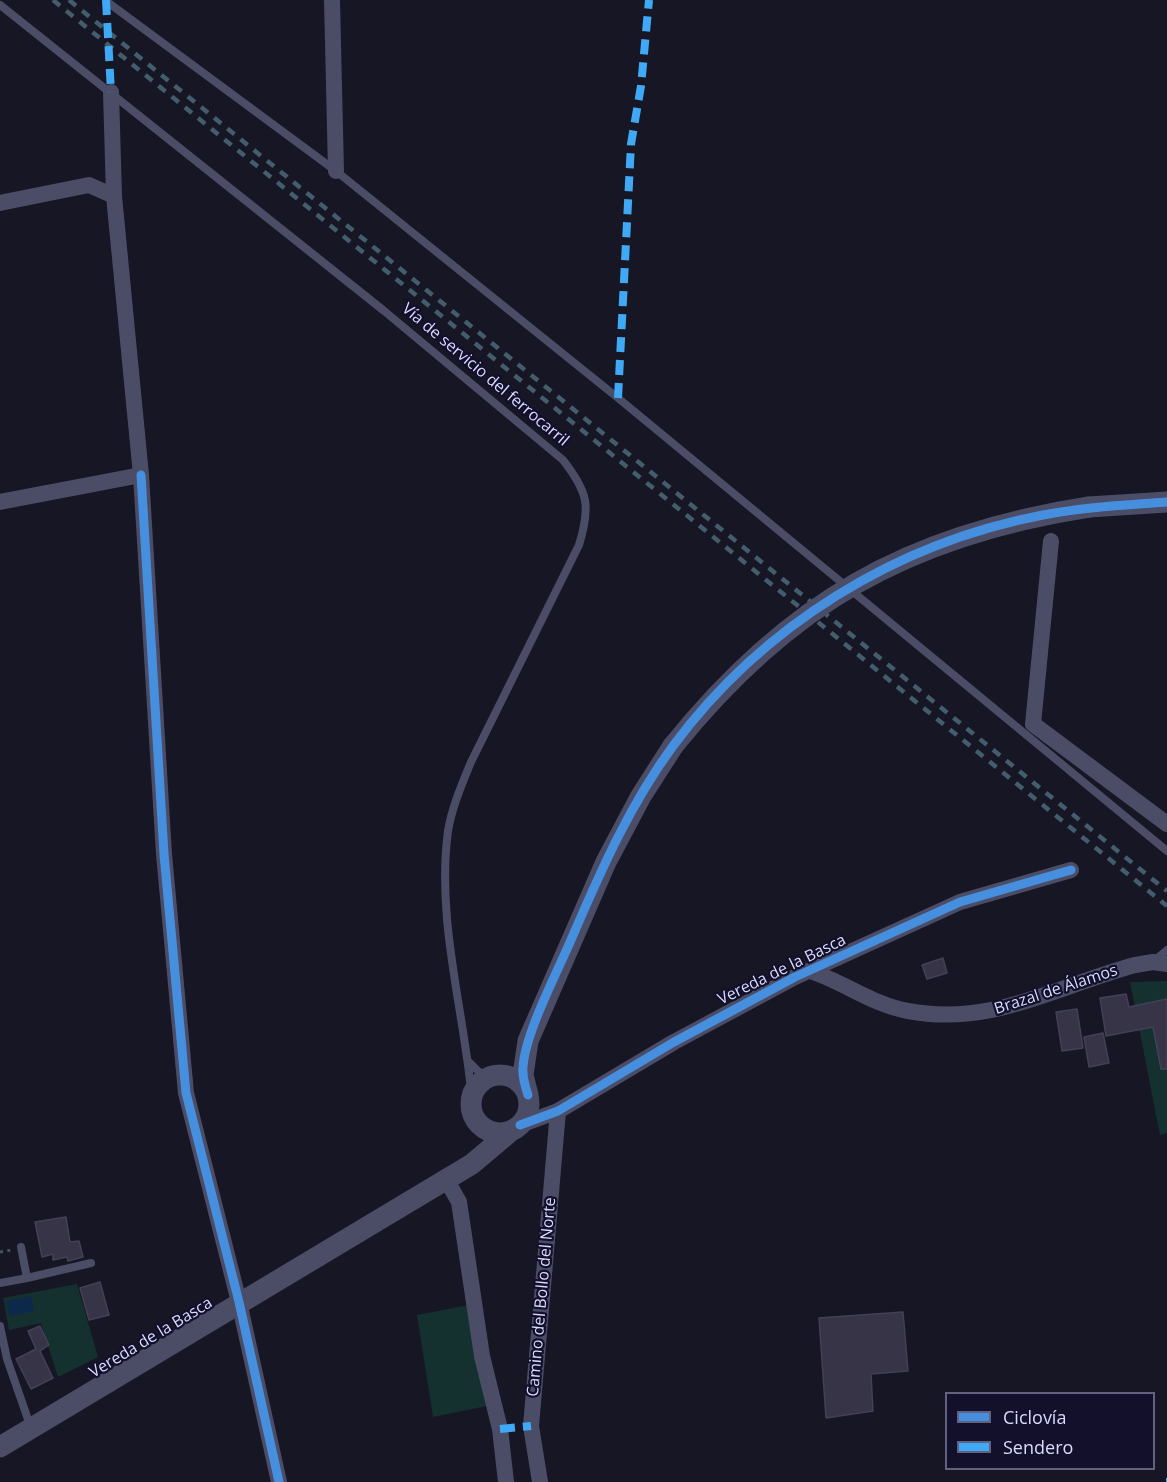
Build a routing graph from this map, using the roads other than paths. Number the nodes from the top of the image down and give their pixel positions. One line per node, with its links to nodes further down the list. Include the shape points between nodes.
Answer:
1 (332, 0): 5 (street)
2 (106, 1): 5 (lane)
3 (0, 5): 4 (lane, Vía de servicio del ferrocarril)
4 (111, 92): 6 (street); 19 (lane, Vía de servicio del ferrocarril, via 563,459 580,481 587,501 579,545 471,762 448,829 445,876)
5 (336, 171): 13 (lane)
6 (114, 196): 7 (street, via 89,185); 8 (street)
7 (0, 203)
8 (141, 475): 9 (street); 32 (street, via 164,854 186,1093)
9 (0, 502)
10 (1167, 502): 18 (street, bridge, via 1089,507 974,531 908,557 833,597 794,624 699,714 641,796 606,862)
11 (1051, 541): 12 (street, via 1033,724)
12 (1167, 824)
13 (1167, 851)
14 (1071, 870): 17 (street, Vereda de la Basca, via 960,903)
15 (1167, 950): 16 (lane)
16 (1160, 963): 17 (street, Brazal de Álamos, via 1109,972 978,1015 908,1011 878,1003 835,979)
17 (810, 971): 23 (street, Vereda de la Basca, via 674,1042)
18 (528, 1041): 20 (street, via 513,1062); 22 (street, via 523,1075)
19 (468, 1061): 20 (lane, via 479,1072); 21 (lane, Vía de servicio del ferrocarril)
20 (493, 1076): 21 (street, via 477,1087); 22 (street, via 511,1077 524,1088)
21 (472, 1099): 24 (street)
22 (528, 1099): 23 (street, via 544,1110); 25 (street, via 528,1111)
23 (558, 1111): 25 (street, Vereda de la Basca); 38 (street, Camino del Bollo del Norte, via 531,1426)
24 (477, 1122): 25 (street, via 492,1132); 26 (street, via 479,1144)
25 (515, 1128): 26 (street, Vereda de la Basca)
26 (472, 1164): 27 (street, Vereda de la Basca)
27 (446, 1179): 32 (street, Vereda de la Basca); 37 (street, via 459,1202)
28 (21, 1247): 30 (lane)
29 (91, 1263): 30 (lane)
30 (27, 1278): 31 (lane)
31 (0, 1283)
32 (239, 1302): 34 (street, Vereda de la Basca); 36 (street)
33 (0, 1326): 34 (lane, via 7,1359)
34 (32, 1428): 35 (street, Vereda de la Basca)
35 (0, 1447)
36 (279, 1482)
37 (506, 1482)
38 (540, 1482)

